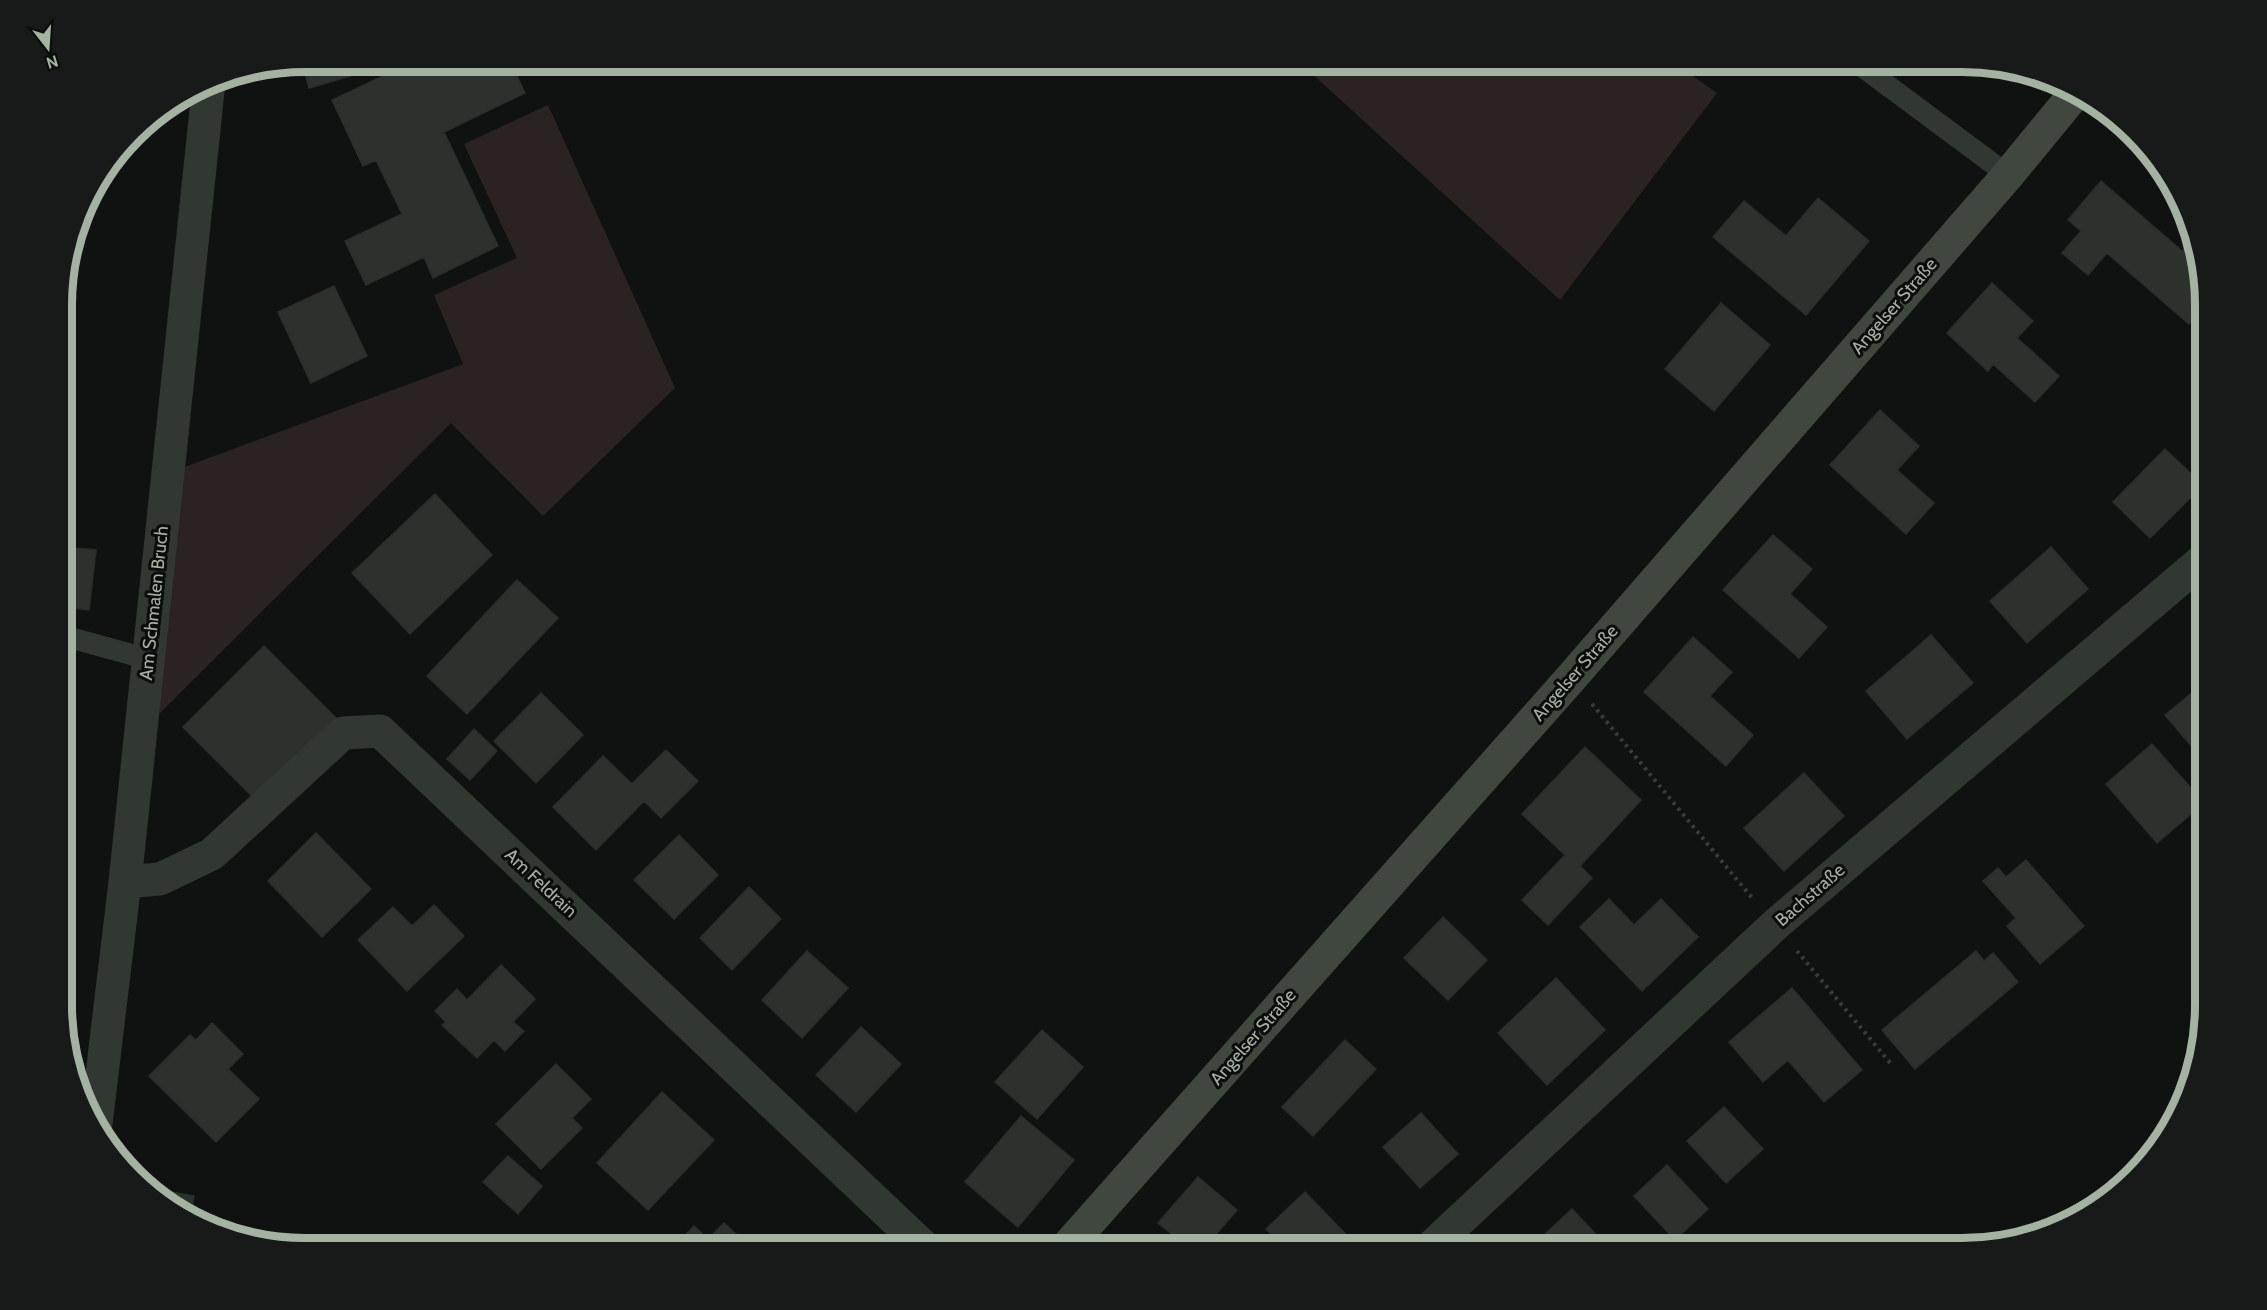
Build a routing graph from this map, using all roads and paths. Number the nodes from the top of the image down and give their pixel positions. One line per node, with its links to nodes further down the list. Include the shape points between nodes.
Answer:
1 (1869, 72): 4 (lane)
2 (208, 94): 7 (street, Am Schmalen Bruch)
3 (2070, 99): 4 (main road, Angelser Straße)
4 (2008, 175): 8 (main road, Angelser Straße)
5 (2195, 567): 10 (street, Bachstraße)
6 (72, 638): 7 (lane)
7 (148, 659): 9 (street, Am Schmalen Bruch)
8 (1570, 678): 10 (path); 14 (main road, Angelser Straße)
9 (125, 882): 12 (street, Am Schmalen Bruch); 13 (street, Am Feldrain, via 160,879 212,854 343,733 380,731)
10 (1775, 925): 11 (path); 15 (street, Bachstraße)
11 (1891, 1064)
12 (98, 1111)
13 (914, 1238)
14 (1075, 1238)
15 (1441, 1238)

